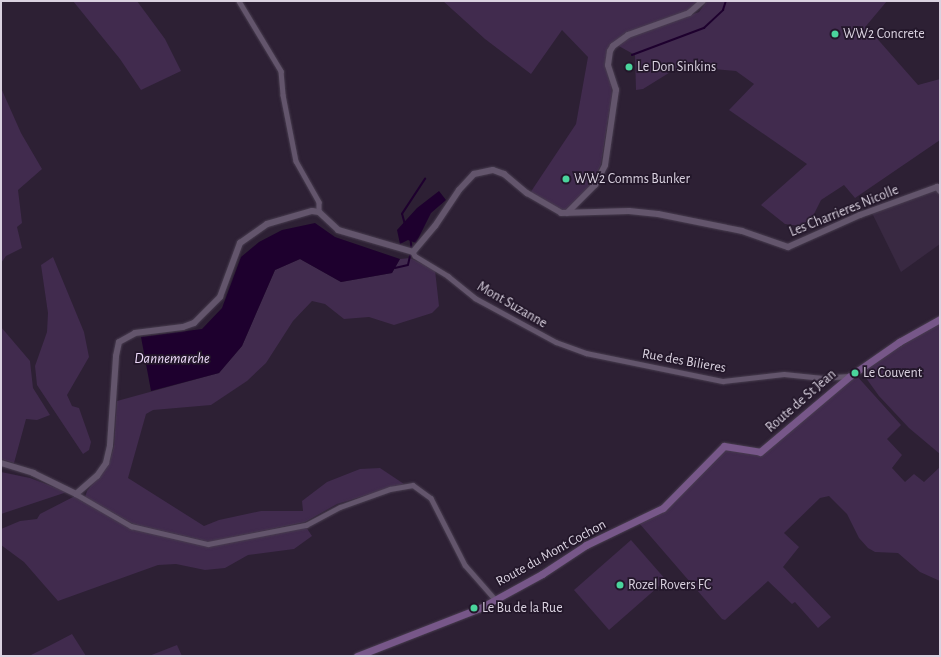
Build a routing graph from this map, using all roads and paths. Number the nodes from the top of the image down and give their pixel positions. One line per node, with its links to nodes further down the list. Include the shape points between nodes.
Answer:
1 (239, 1): 4 (street, via 281,71 296,161 319,202)
2 (703, 1): 5 (street, via 689,13 628,35 613,46 608,65 616,90 605,165 595,185)
3 (940, 191): 5 (street, Les Charrieres Nicolle, via 937,187 860,215 788,247 742,231 658,214 629,211)
4 (319, 212): 6 (street, via 338,230); 12 (street, via 312,211 267,224 240,243 220,297 194,323 183,327 135,333 119,342 110,446 106,463 97,476)
5 (567, 213): 6 (street, via 547,207 504,174 493,170 474,174 459,190)
6 (414, 252): 8 (street, Mont Suzanne, via 415,256 448,276 475,298 556,342)
7 (940, 319): 9 (main road, Route de St Jean, via 899,342)
8 (586, 353): 9 (street, Rue des Bilieres, via 723,381 784,374 820,378)
9 (850, 376): 10 (main road, Route de St Jean)
10 (760, 452): 13 (main road, Route du Mont Cochon, via 724,446 664,508 586,545 542,574)
11 (1, 463): 12 (street, via 33,473)
12 (76, 494): 13 (street, via 131,526 208,544 306,525 340,507 390,489 413,485 431,498 465,565)
13 (495, 599): 14 (main road, Route du Mont Cochon, via 422,632)
14 (357, 656)

